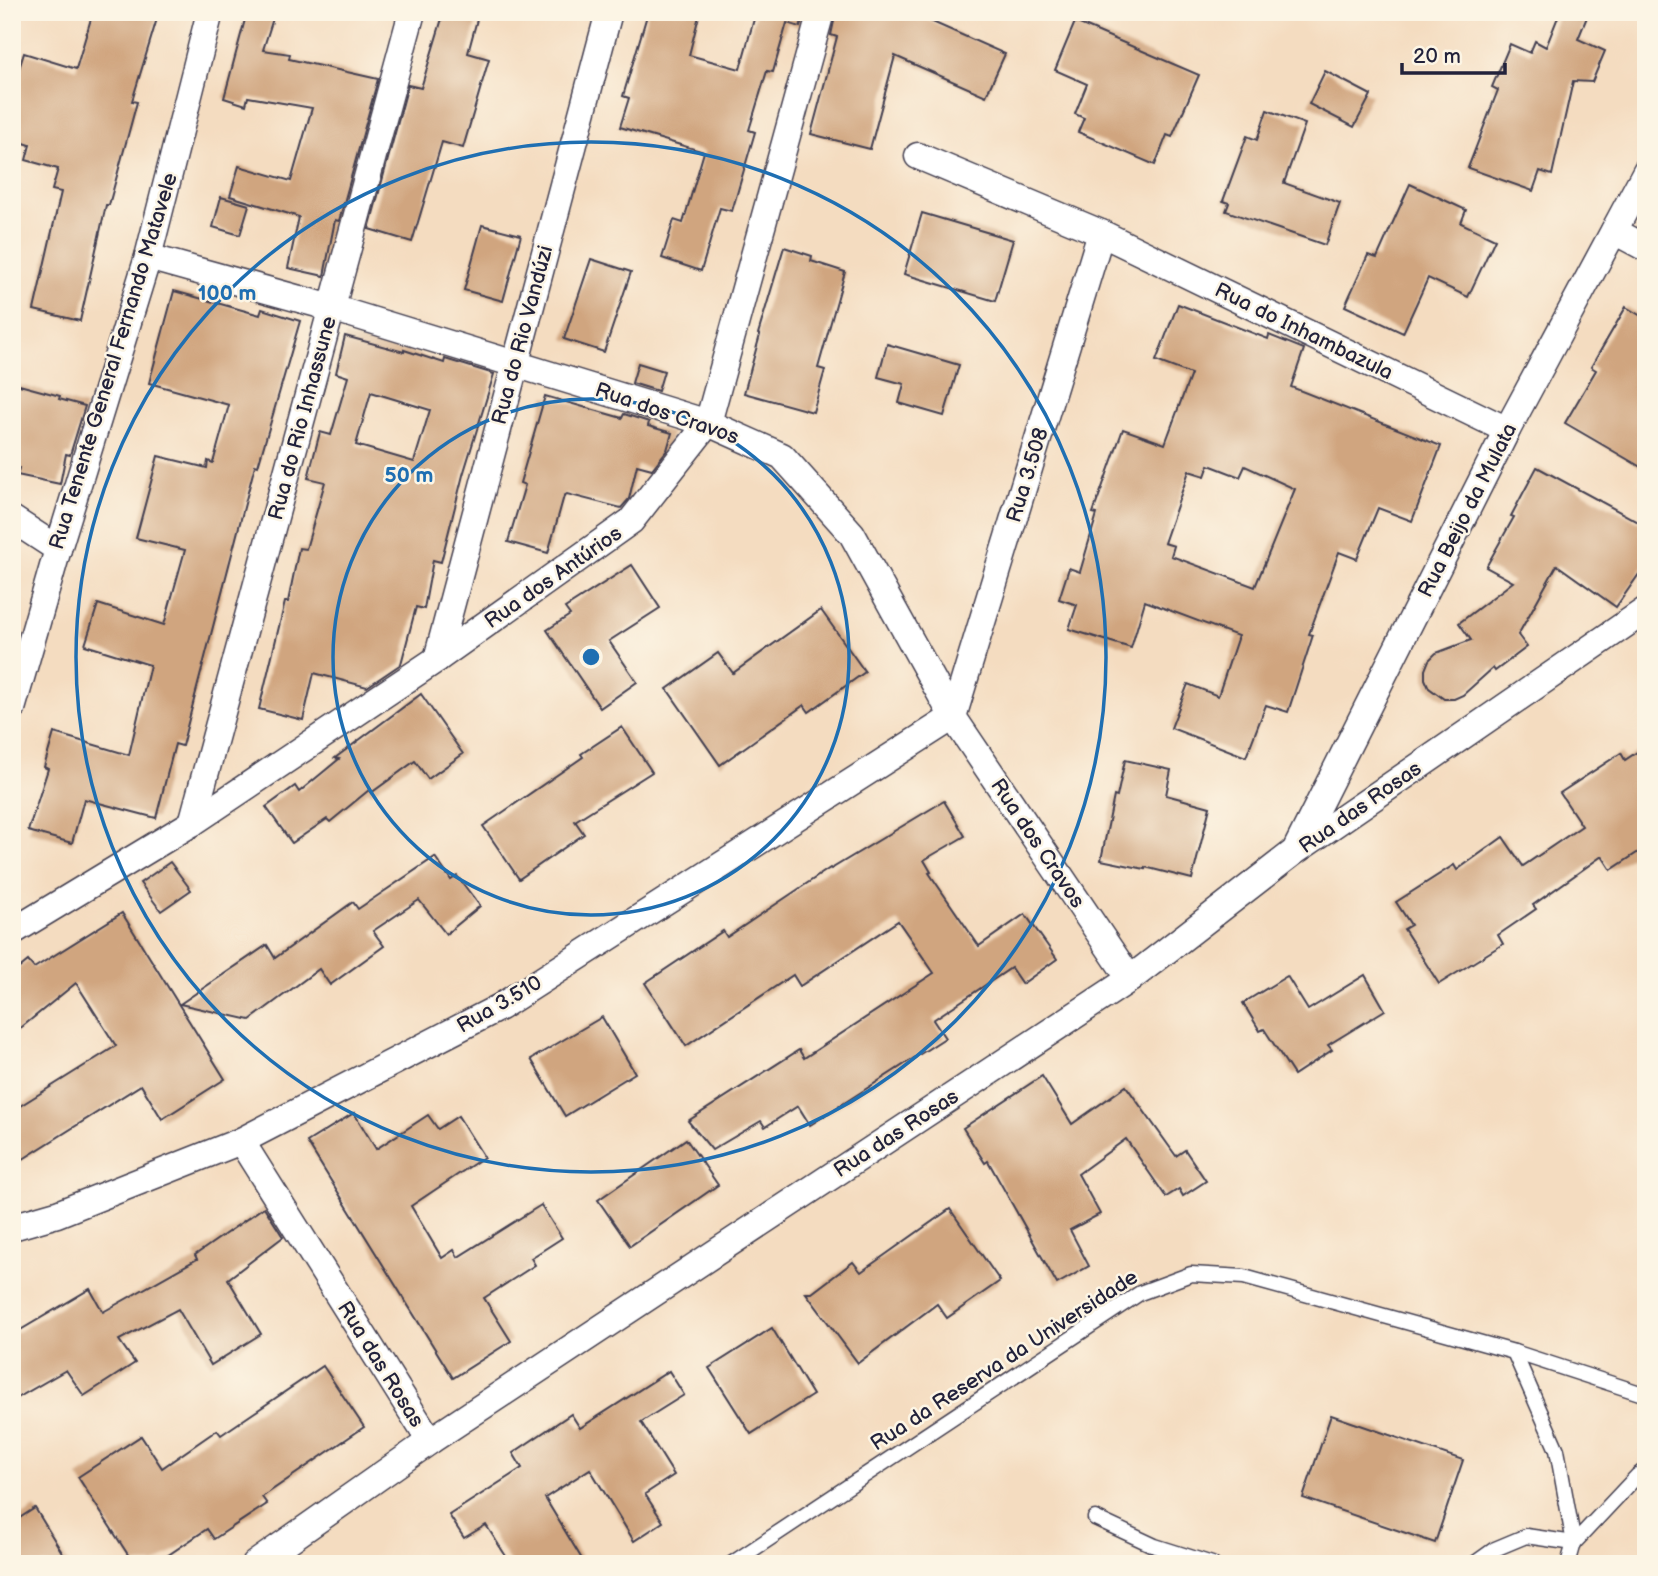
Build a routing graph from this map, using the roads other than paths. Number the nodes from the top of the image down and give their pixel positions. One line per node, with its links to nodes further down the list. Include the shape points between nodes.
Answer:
1 (210, 12): 10 (street, Rua Tenente General Fernando Matavele)
2 (412, 12): 11 (street, Rua do Rio Inhassune)
3 (609, 12): 12 (street, Rua do Rio Vandúzi)
4 (821, 12): 13 (street, Rua dos Antúrios)
5 (918, 156): 8 (street, Rua do Inhambazula)
6 (1646, 171): 7 (street, Rua Beijo da Mulata)
7 (1614, 231): 9 (street); 14 (street, Rua Beijo da Mulata)
8 (1101, 233): 14 (street, Rua do Inhambazula); 20 (street, Rua 3.508)
9 (1646, 248)
10 (148, 257): 11 (street, Rua dos Cravos); 16 (street, Rua Tenente General Fernando Matavele)
11 (331, 308): 12 (street, Rua dos Cravos); 21 (street, Rua do Rio Inhassune)
12 (514, 364): 13 (street, Rua dos Cravos); 18 (street, Rua do Rio Vandúzi)
13 (708, 423): 18 (street, Rua dos Antúrios, via 631,521); 20 (street, Rua dos Cravos, via 782,456 852,534)
14 (1507, 430): 22 (street, Rua Beijo da Mulata)
15 (12, 519): 16 (street)
16 (58, 549): 19 (street, Rua Tenente General Fernando Matavele)
17 (1646, 610): 22 (street, Rua das Rosas)
18 (437, 659): 21 (street, Rua dos Antúrios)
19 (12, 709)
20 (953, 717): 24 (street, Rua dos Cravos); 25 (street, Rua 3.510, via 500,1007)
21 (192, 823): 23 (street, Rua dos Antúrios)
22 (1294, 852): 24 (street, Rua das Rosas)
23 (12, 932)
24 (1130, 979): 29 (street, Rua das Rosas)
25 (241, 1141): 26 (street, Rua 3.510, via 57,1214); 29 (street, Rua das Rosas)
26 (12, 1227)
27 (1514, 1352): 28 (lane, Rua da Reserva da Universidade); 32 (lane, via 1557,1450); 34 (lane, Rua da Reserva da Universidade, via 1244,1277 1191,1274 1140,1293)
28 (1646, 1395)
29 (430, 1441): 33 (street)
30 (1646, 1469): 32 (lane)
31 (1095, 1518): 35 (lane, via 1155,1546)
32 (1574, 1543): 36 (lane, via 1526,1536); 37 (lane)
33 (255, 1564)
34 (731, 1564)
35 (1212, 1564)
36 (1474, 1564)
37 (1568, 1564)

